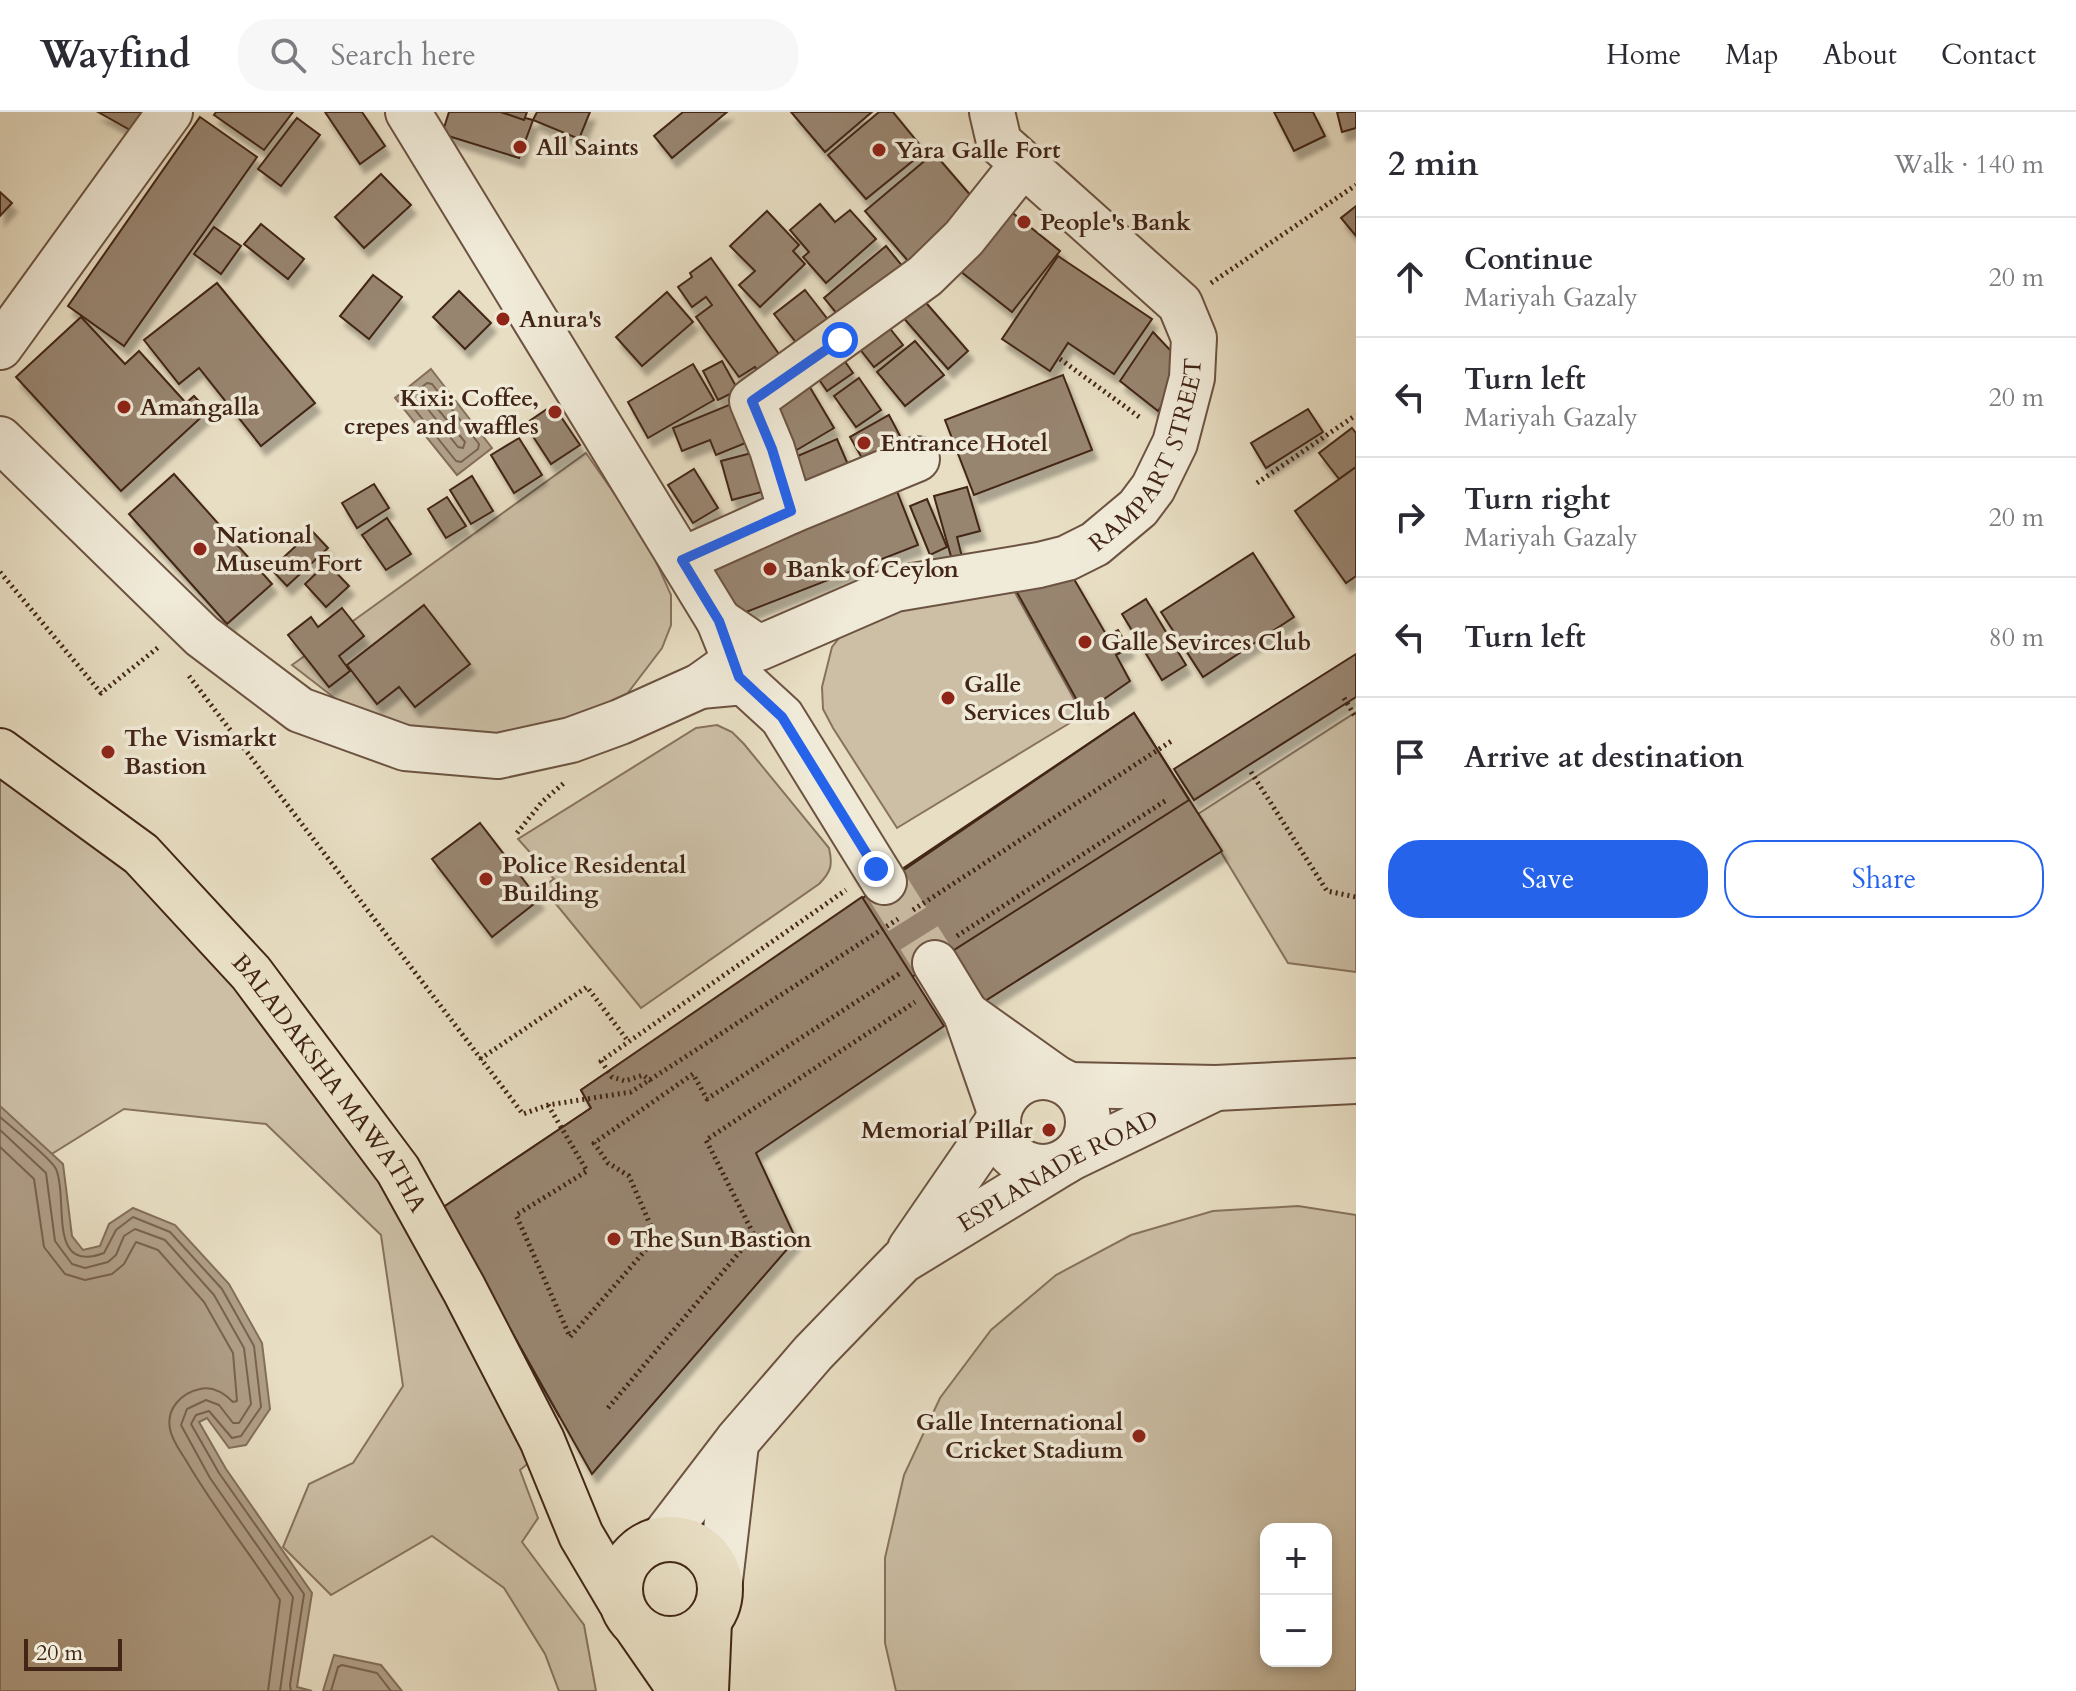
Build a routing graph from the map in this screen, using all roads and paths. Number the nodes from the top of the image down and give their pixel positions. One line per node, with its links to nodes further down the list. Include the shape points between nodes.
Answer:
1 (170, 112): 7 (street)
2 (408, 112): 15 (street)
3 (965, 112): 4 (street, RAMPART STREET)
4 (1004, 140): 6 (street, RAMPART STREET); 14 (street, via 964,238 925,276 752,401)
5 (1356, 185): 6 (path)
6 (1180, 304): 11 (street, RAMPART STREET, via 1206,354 1192,378)
7 (0, 347)
8 (1060, 359): 11 (path)
9 (1356, 415): 13 (path)
10 (0, 439): 18 (street, RAMPART STREET, via 202,636 300,710 405,748 498,756 571,740)
11 (1175, 443): 18 (street, RAMPART STREET, via 1138,508 1095,544 1039,565 895,589 821,622)
12 (917, 459): 14 (street)
13 (1257, 483)
14 (791, 511): 15 (street)
15 (682, 560): 18 (street)
16 (0, 572): 17 (path, via 101,693 164,644)
17 (169, 651)
18 (752, 665): 25 (street)
19 (184, 670): 30 (path)
20 (1344, 698): 21 (path)
21 (1356, 718)
22 (1173, 740): 31 (path)
23 (0, 751): 42 (main road, BALADAKSHA MAWATHA, via 141,854 251,973 398,1170)
24 (1251, 772): 26 (path, via 1327,891)
25 (880, 875): 29 (path)
26 (1356, 897)
27 (929, 980): 28 (street); 40 (path, via 706,1140 754,1235)
28 (966, 1014): 33 (street); 37 (street)
29 (628, 1041): 30 (path, via 587,987); 31 (path, via 601,1061 612,1077 625,1081 643,1075)
30 (480, 1059): 36 (path, via 523,1114)
31 (651, 1081): 36 (path, via 631,1092)
32 (1356, 1081): 34 (street, ESPLANADE ROAD)
33 (1064, 1083): 34 (street, ESPLANADE ROAD); 37 (street, via 1035,1078 1023,1082); 38 (street, via 1083,1101 1088,1121 1083,1142)
34 (1216, 1088): 38 (street, ESPLANADE ROAD)
35 (707, 1099): 36 (path, via 693,1074 594,1143 608,1163 629,1176 656,1238 570,1337 516,1215 587,1171)
36 (548, 1105)
37 (999, 1115): 38 (street, via 1006,1147 1020,1160 1050,1166); 39 (street, ESPLANADE ROAD)
38 (1069, 1159): 39 (street, ESPLANADE ROAD)
39 (902, 1261): 41 (street, ESPLANADE ROAD)
40 (608, 1408)
41 (737, 1441): 43 (street, ESPLANADE ROAD); 44 (street)
42 (565, 1492): 43 (main road, BALADAKSHA MAWATHA, via 592,1514); 45 (main road, BALADAKSHA MAWATHA, via 581,1535)
43 (652, 1543): 44 (main road, via 678,1539 706,1553 715,1566); 45 (main road, via 631,1557 623,1570)
44 (714, 1601): 45 (main road, via 697,1632 675,1639 652,1636); 47 (main road)
45 (629, 1615): 46 (main road)
46 (681, 1691)
47 (706, 1691)

